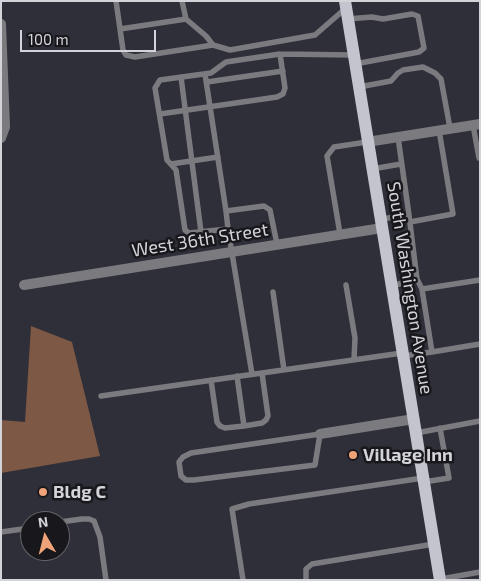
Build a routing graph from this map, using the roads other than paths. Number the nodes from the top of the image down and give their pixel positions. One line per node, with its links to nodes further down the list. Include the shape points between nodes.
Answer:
1 (117, 1): 6 (lane)
2 (182, 1): 4 (lane)
3 (346, 10): 7 (lane, via 315,35 230,50); 9 (main road, South Washington Avenue); 9 (lane, via 384,19 412,14 418,16 424,48 419,52)
4 (186, 19): 6 (lane); 7 (lane)
5 (1, 24): 22 (street, via 5,127)
6 (120, 29): 7 (lane, via 123,50 130,57)
7 (213, 45)
8 (280, 54): 9 (lane); 10 (lane); 11 (lane, via 226,62)
9 (354, 60): 14 (main road, South Washington Avenue)
10 (283, 71): 13 (lane); 15 (lane, via 284,94 278,97)
11 (205, 74): 12 (lane); 13 (lane)
12 (181, 77): 16 (lane); 17 (lane, via 160,80 155,88)
13 (207, 82): 15 (lane)
14 (359, 87): 19 (lane, via 391,81 398,72 424,67 442,79); 23 (main road, South Washington Avenue)
15 (210, 106): 16 (lane); 24 (lane)
16 (185, 110): 17 (lane); 26 (lane)
17 (160, 114): 27 (lane, via 167,160)
18 (477, 124): 19 (street); 25 (lane)
19 (450, 128): 20 (street)
20 (439, 130): 21 (street); 31 (lane, via 453,214)
21 (398, 137): 23 (street); 28 (lane)
22 (1, 138)
23 (367, 142): 29 (main road, South Washington Avenue); 35 (lane, via 334,148 327,156)
24 (218, 157): 26 (lane); 30 (lane)
25 (479, 158)
26 (192, 161): 27 (lane); 34 (lane)
27 (171, 164): 34 (lane, via 176,170 184,230)
28 (401, 164): 29 (lane); 31 (lane)
29 (372, 169): 32 (main road, South Washington Avenue)
30 (226, 211): 33 (lane); 36 (lane, via 264,206 270,210)
31 (410, 218): 32 (lane); 38 (lane)
32 (382, 223): 35 (street, West 36th Street); 42 (main road, South Washington Avenue)
33 (228, 229): 34 (lane); 37 (lane)
34 (202, 232)
35 (340, 234): 36 (street, West 36th Street)
36 (277, 244): 37 (street, West 36th Street)
37 (232, 252): 40 (street, West 36th Street); 51 (lane)
38 (417, 279): 42 (lane); 43 (lane)
39 (480, 280): 43 (lane)
40 (24, 285)
41 (346, 285): 48 (lane, via 355,338)
42 (392, 286): 47 (main road, South Washington Avenue)
43 (422, 289): 46 (lane)
44 (273, 292): 49 (lane)
45 (480, 344): 46 (lane)
46 (432, 352): 47 (lane)
47 (403, 355): 48 (lane); 55 (main road, South Washington Avenue)
48 (354, 360): 49 (lane)
49 (284, 370): 50 (lane)
50 (262, 373): 51 (lane); 57 (lane, via 268,416 262,423)
51 (252, 374): 52 (lane)
52 (237, 376): 53 (lane); 57 (lane)
53 (211, 380): 54 (lane); 57 (lane, via 217,422 225,428)
54 (101, 396)
55 (414, 419): 59 (main road, South Washington Avenue); 60 (street)
56 (480, 421): 58 (lane)
57 (244, 426)
58 (440, 428): 59 (lane); 61 (lane, via 449,478)
59 (416, 433): 61 (main road, South Washington Avenue)
60 (320, 434): 60 (lane, via 191,453 179,462 181,476 194,480 315,465)
61 (424, 480): 65 (main road, South Washington Avenue); 68 (lane, via 232,508)
62 (70, 521): 67 (lane, via 89,519 98,527)
63 (20, 529): 64 (lane)
64 (1, 532)
65 (434, 544): 69 (lane, via 312,564 306,569); 70 (main road, South Washington Avenue)
66 (479, 575): 70 (lane)
67 (106, 580)
68 (242, 580)
69 (306, 580)
70 (440, 580)

